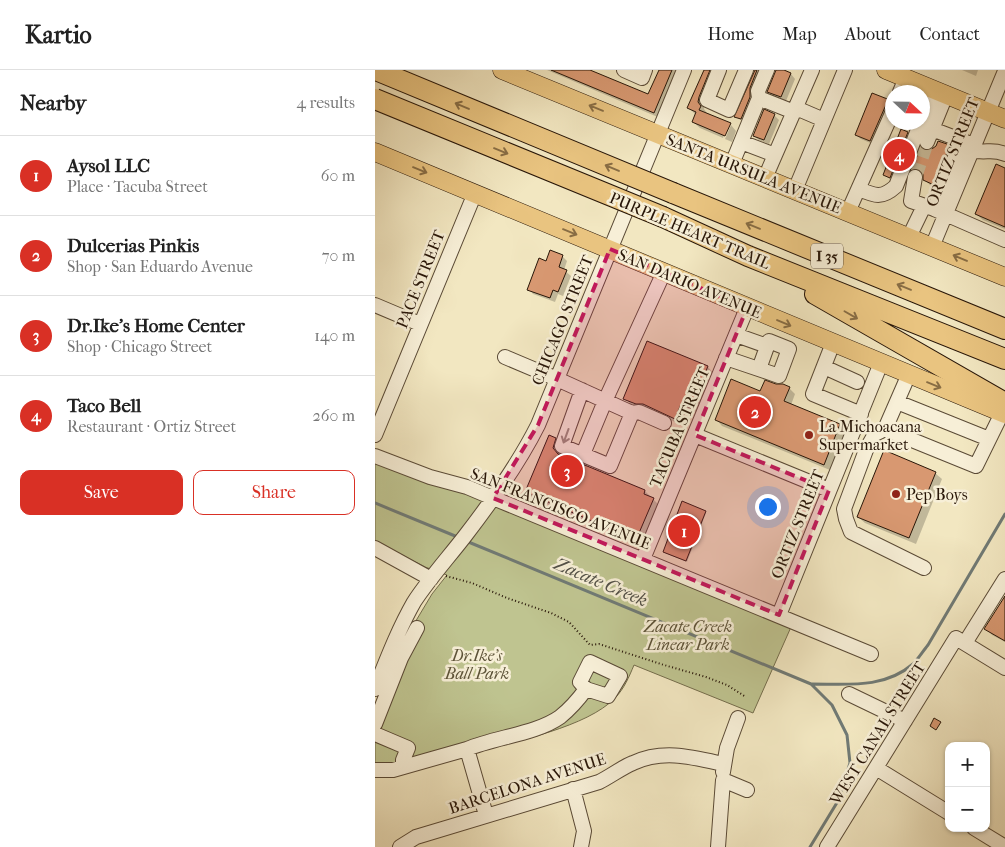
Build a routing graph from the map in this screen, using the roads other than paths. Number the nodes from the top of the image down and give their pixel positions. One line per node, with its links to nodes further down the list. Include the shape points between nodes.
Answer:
1 (376, 70): 52 (highway, PURPLE HEART TRAIL / I 35, one-way to 1, bridge)
2 (502, 70): 13 (main road, SANTA URSULA AVENUE)
3 (624, 70): 4 (street, via 642,78)
4 (645, 70)
5 (684, 70): 28 (street, CHICAGO STREET)
6 (719, 70): 7 (street, via 707,100 729,110)
7 (746, 70)
8 (767, 70): 17 (street, via 758,91)
9 (812, 70): 19 (street)
10 (845, 70): 23 (street)
11 (886, 70): 14 (main road)
12 (1005, 71): 20 (street, ORTIZ STREET)
13 (529, 75): 28 (main road, SANTA URSULA AVENUE, one-way to 13)
14 (903, 85)
15 (930, 90): 16 (main road)
16 (940, 92): 20 (main road); 21 (street)
17 (759, 98): 19 (street); 29 (street)
18 (375, 99): 47 (highway, PURPLE HEART TRAIL / I 35, one-way to 47, bridge)
19 (795, 110): 23 (street); 34 (street)
20 (988, 112): 22 (main road); 31 (street, ORTIZ STREET)
21 (930, 113)
22 (1005, 119)
23 (823, 120): 39 (street)
24 (930, 126): 31 (street)
25 (885, 129): 38 (street)
26 (922, 130): 38 (street, via 896,186 881,196)
27 (926, 130): 30 (street)
28 (657, 134): 35 (main road, SANTA URSULA AVENUE); 46 (street, CHICAGO STREET)
29 (741, 142): 34 (street); 35 (street)
30 (927, 142)
31 (970, 145): 33 (street, via 983,153 995,150); 41 (street, ORTIZ STREET)
32 (375, 152): 40 (main road, SAN DARIO AVENUE, one-way to 40)
33 (1005, 154)
34 (775, 155): 37 (street)
35 (732, 164): 37 (main road, SANTA URSULA AVENUE)
36 (915, 177): 41 (street, via 911,201)
37 (765, 178): 39 (main road, SANTA URSULA AVENUE)
38 (859, 188): 42 (street)
39 (795, 190): 42 (main road, SANTA URSULA AVENUE)
40 (475, 193): 46 (main road, SAN DARIO AVENUE, one-way to 46); 54 (street, PACE STREET)
41 (934, 210): 43 (street); 44 (street); 45 (street, ORTIZ STREET)
42 (848, 212): 43 (main road, SANTA URSULA AVENUE)
43 (909, 237): 45 (main road, SANTA URSULA AVENUE)
44 (1005, 240)
45 (932, 247): 49 (main road, SANTA URSULA AVENUE, one-way to 45)
46 (610, 249): 48 (main road, SAN DARIO AVENUE); 66 (street, CHICAGO STREET)
47 (748, 256): 61 (highway, PURPLE HEART TRAIL / I 35); 71 (highway, one-way to 71)
48 (664, 272): 51 (main road, SAN DARIO AVENUE); 69 (street)
49 (1003, 272)
50 (375, 305): 54 (street)
51 (747, 308): 56 (street, TACUBA STREET); 57 (main road, SAN DARIO AVENUE, one-way to 57)
52 (981, 319): 53 (highway); 55 (highway, PURPLE HEART TRAIL / I 35)
53 (1005, 323)
54 (420, 324): 77 (street, PACE STREET)
55 (1005, 329)
56 (736, 335): 58 (street); 60 (street, TACUBA STREET)
57 (833, 343): 62 (main road, SAN DARIO AVENUE); 63 (street)
58 (767, 346): 64 (street); 64 (street, via 769,342 789,349 779,376)
59 (505, 357): 66 (street)
60 (726, 358): 64 (street); 76 (street, TACUBA STREET)
61 (1005, 359)
62 (881, 363): 65 (main road, SAN DARIO AVENUE); 73 (street, ORTIZ STREET)
63 (824, 367): 67 (street); 73 (street, via 813,394)
64 (759, 369)
65 (909, 374): 70 (street); 71 (main road, SAN DARIO AVENUE, one-way to 71)
66 (557, 379): 68 (street); 82 (street, CHICAGO STREET, via 525,452)
67 (857, 382)
68 (582, 390): 69 (street); 79 (street, one-way to 79, via 562,446)
69 (605, 401): 72 (street); 79 (street)
70 (897, 402): 75 (street); 78 (street)
71 (1004, 410): 78 (street)
72 (632, 414): 74 (street, via 639,412); 79 (street, via 610,466)
73 (861, 414): 81 (street, ORTIZ STREET)
74 (665, 423)
75 (885, 429): 78 (street, via 976,466); 85 (street, via 875,434 866,450 845,509 846,519 851,532)
76 (695, 434): 81 (street); 84 (street, TACUBA STREET)
77 (375, 436)
78 (989, 439)
79 (583, 454)
80 (375, 456): 82 (street, SAN FRANCISCO AVENUE)
81 (829, 490): 88 (street, ORTIZ STREET)
82 (493, 498): 84 (street, SAN FRANCISCO AVENUE); 86 (street, CHICAGO STREET)
83 (375, 548): 86 (street)
84 (643, 559): 88 (street, SAN FRANCISCO AVENUE)
85 (923, 568)
86 (438, 574): 93 (street, CHICAGO STREET, via 400,628)
87 (1005, 579): 90 (street, WEST CANAL STREET)
88 (779, 615): 91 (street, SAN FRANCISCO AVENUE)
89 (417, 628): 98 (street, via 401,658)
90 (961, 640): 92 (street); 97 (street, WEST CANAL STREET)
91 (871, 654)
92 (1005, 668)
93 (375, 688)
94 (586, 689): 100 (street, via 573,706 546,725)
95 (849, 694): 97 (street)
96 (738, 718): 101 (street)
97 (905, 720): 103 (street, WEST CANAL STREET)
98 (375, 724)
99 (375, 734): 102 (street, via 408,748)
100 (467, 749): 102 (street); 109 (street)
101 (723, 764): 105 (street); 106 (street, BARCELONA AVENUE, via 665,754 631,763 599,782)
102 (403, 767): 104 (street)
103 (876, 768): 108 (street); 114 (street, WEST CANAL STREET)
104 (375, 770)
105 (723, 780): 107 (street); 113 (street)
106 (573, 789): 109 (street, BARCELONA AVENUE); 112 (street, via 584,831)
107 (747, 790)
108 (945, 811)
109 (486, 815): 111 (street, BARCELONA AVENUE, via 416,837)
110 (980, 832): 115 (street)
111 (400, 846)
112 (581, 847)
113 (718, 847)
114 (827, 847)
115 (1004, 847)

